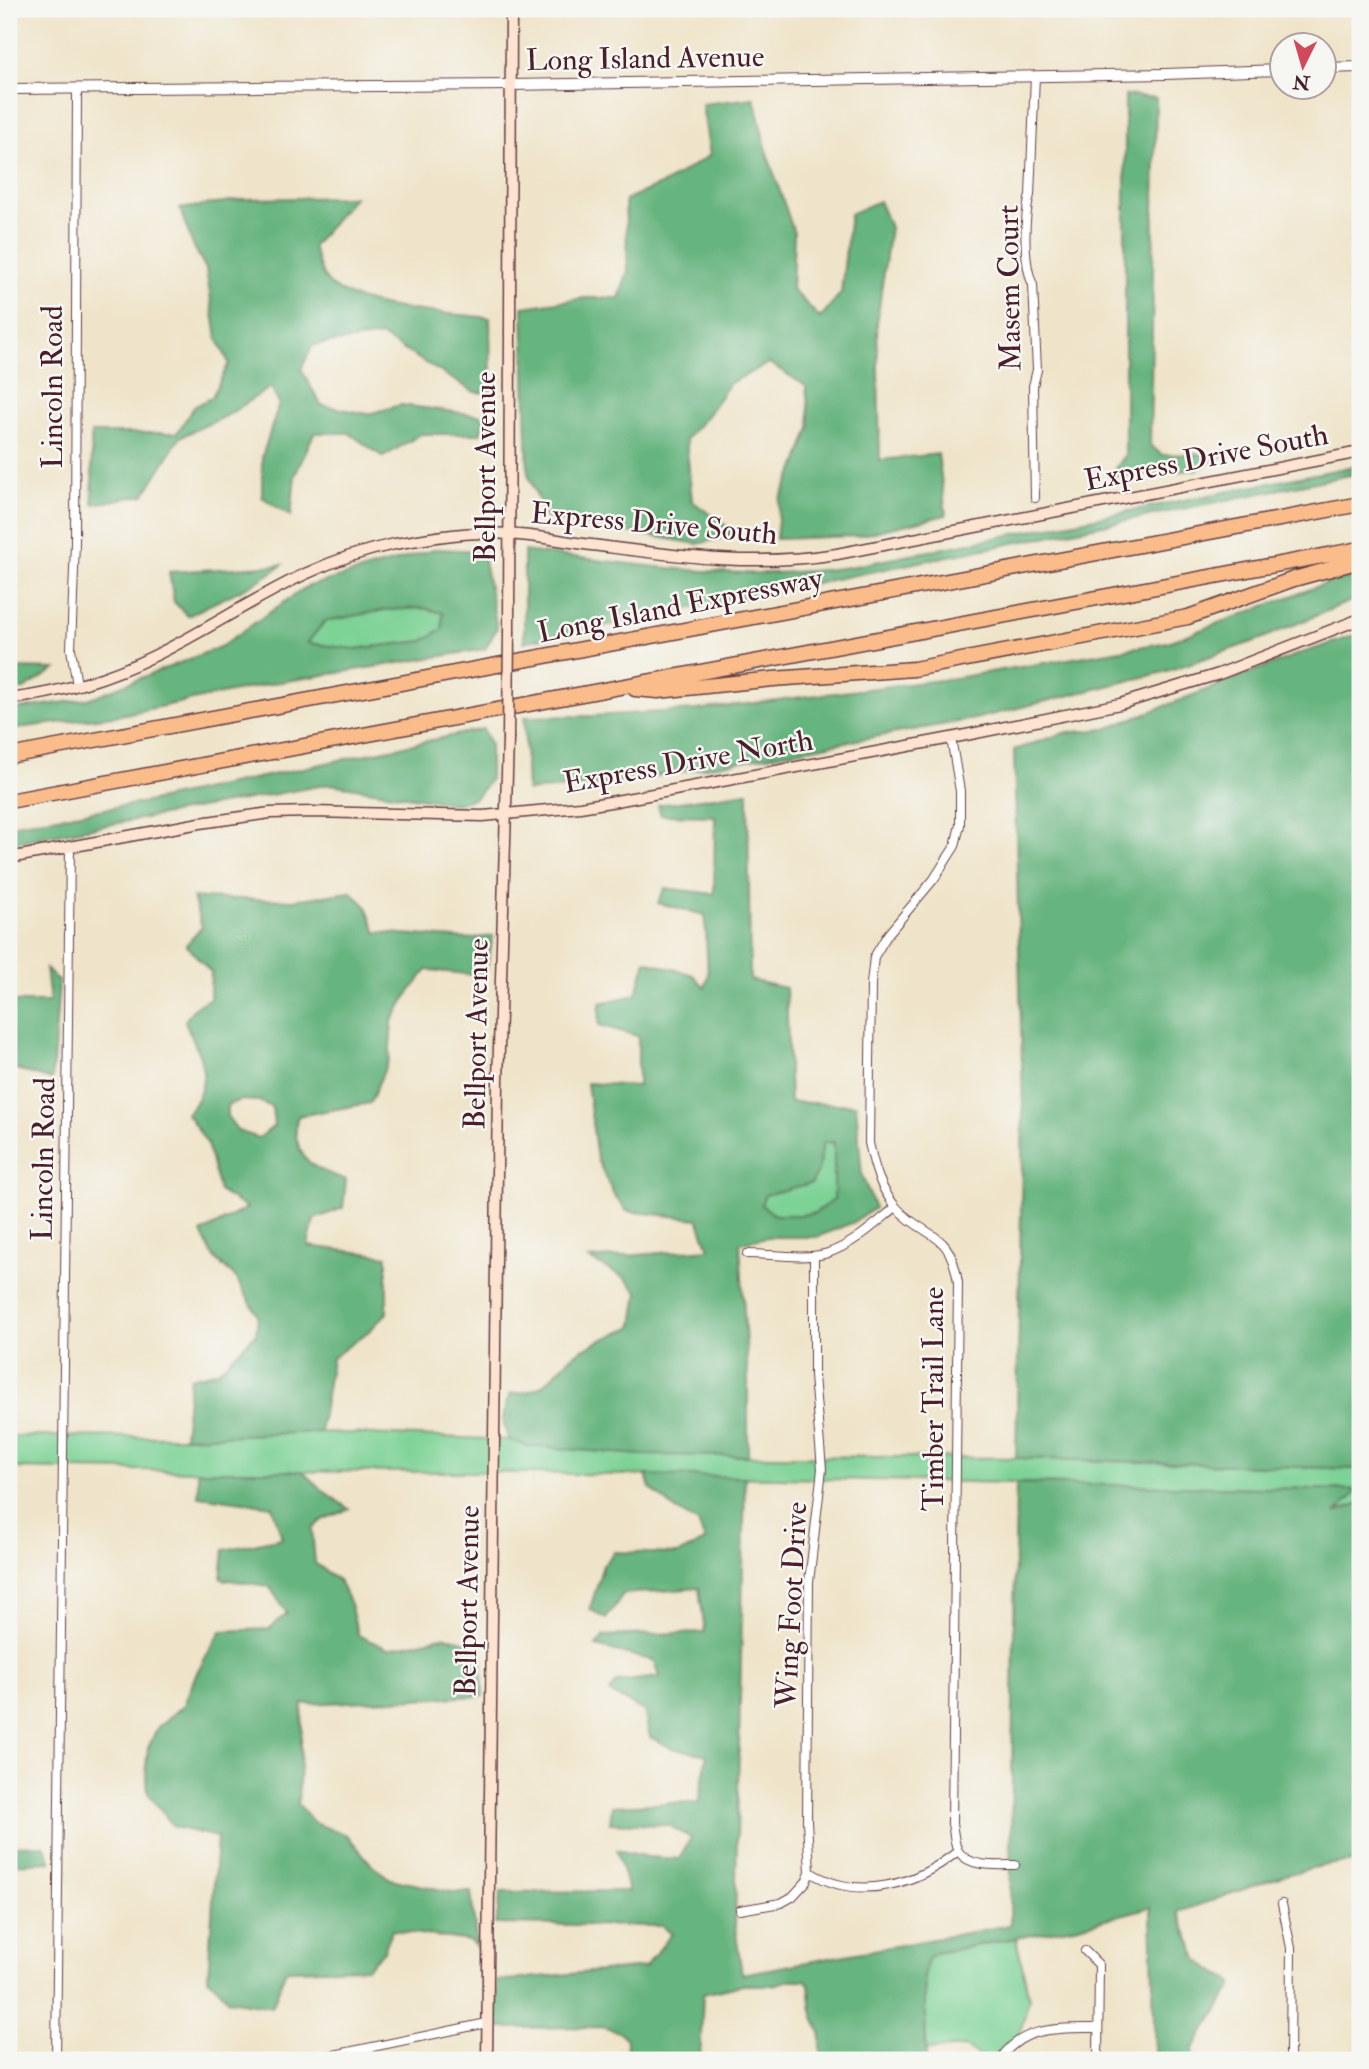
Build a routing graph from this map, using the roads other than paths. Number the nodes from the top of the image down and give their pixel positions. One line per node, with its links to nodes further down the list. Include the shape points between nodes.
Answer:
1 (512, 9): 6 (main road, Bellport Avenue)
2 (1360, 67): 3 (street)
3 (1338, 68)
4 (1268, 70): 5 (street, Long Island Avenue)
5 (1035, 76): 6 (street, Long Island Avenue); 10 (street, Masem Court, via 1026,209 1037,370)
6 (511, 85): 7 (street, Long Island Avenue); 12 (main road, Bellport Avenue)
7 (77, 88): 8 (street, Long Island Avenue); 16 (street, Lincoln Road, via 71,649)
8 (9, 89)
9 (1360, 452): 12 (main road, Express Drive South, via 795,561 716,561)
10 (1035, 498)
11 (1360, 504): 20 (highway, Long Island Expressway)
12 (509, 534): 16 (main road, Express Drive South, via 414,541 328,563 154,656); 22 (main road, Bellport Avenue, bridge)
13 (1360, 549): 17 (highway)
14 (1360, 561): 17 (highway, via 1188,617 914,669 658,691)
15 (1360, 619): 19 (main road, Express Drive North, via 1271,656 1170,690 1082,713)
16 (77, 685): 18 (main road, Express Drive South)
17 (617, 687): 21 (highway)
18 (9, 699)
19 (951, 738): 22 (main road, Express Drive North, via 616,801); 25 (street, Timber Trail Lane, via 960,791 955,846 874,957 869,1143 882,1185)
20 (9, 756)
21 (9, 800)
22 (507, 814): 23 (main road, Express Drive North, via 270,813); 34 (main road, Bellport Avenue, via 498,1082)
23 (70, 847): 24 (main road, Express Drive North); 36 (street, Lincoln Road)
24 (9, 858)
25 (896, 1207): 27 (street, via 856,1239); 28 (street, Timber Trail Lane, via 948,1247 958,1283 951,1797)
26 (747, 1254): 27 (street)
27 (814, 1256): 30 (street, Wing Foot Drive, via 814,1376 822,1469 809,1582)
28 (958, 1851): 29 (street, via 983,1864); 30 (street, via 928,1872 886,1885 834,1885)
29 (1015, 1865)
30 (810, 1872): 32 (street, via 799,1891 781,1903)
31 (1282, 1904): 41 (street, via 1291,1948)
32 (740, 1910)
33 (1085, 1951): 35 (street, via 1099,1965)
34 (487, 2023): 37 (street); 38 (main road, Bellport Avenue)
35 (1098, 2028): 39 (street, via 1040,2030 1022,2039); 40 (street)
36 (56, 2060)
37 (310, 2060)
38 (487, 2060)
39 (1000, 2060)
40 (1098, 2060)
41 (1290, 2060)

